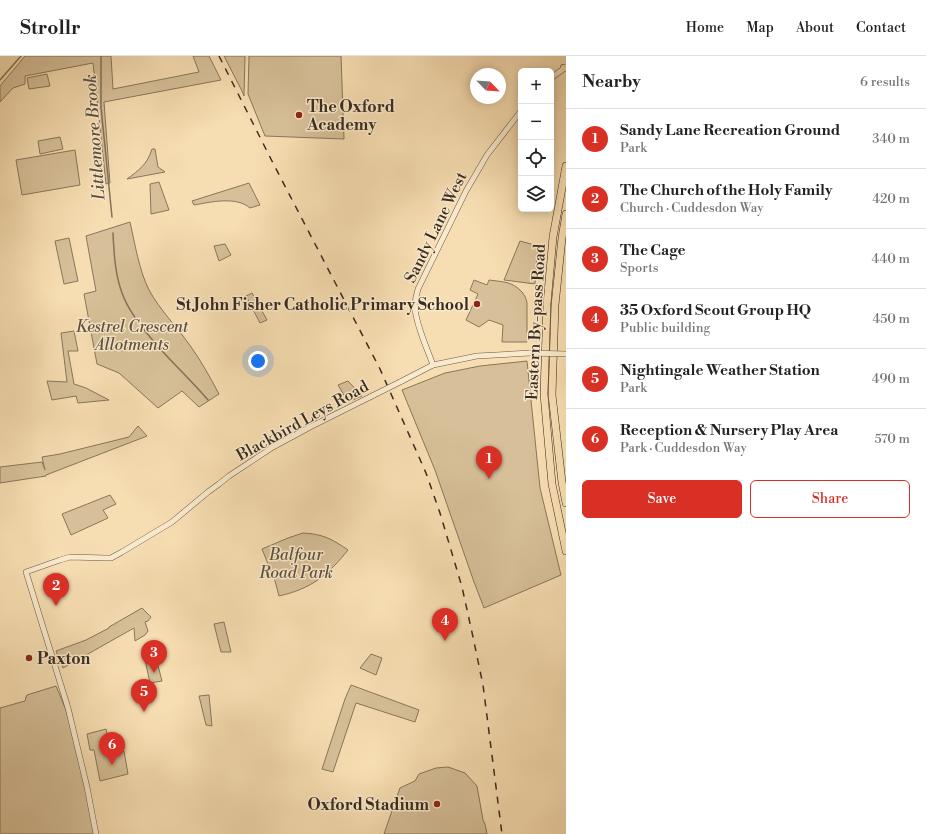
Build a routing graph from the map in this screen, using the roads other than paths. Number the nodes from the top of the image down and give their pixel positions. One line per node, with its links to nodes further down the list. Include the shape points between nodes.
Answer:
1 (565, 68): 2 (street)
2 (554, 76)
3 (518, 115): 7 (street, Sandy Lane West, via 487,155 466,191 418,289 415,307 417,318)
4 (566, 166): 9 (highway, Eastern By-pass Road, via 553,237 547,296 544,394 552,484)
5 (566, 214): 8 (highway, Eastern By-pass Road, via 555,305 552,395)
6 (566, 354): 7 (street, Blackbird Leys Road, bridge, via 477,356)
7 (433, 365): 10 (street, Blackbird Leys Road, bridge, via 301,432 252,461 208,492 172,522 111,558 70,557 26,572 68,708)
8 (566, 503)
9 (566, 552)
10 (96, 834)

